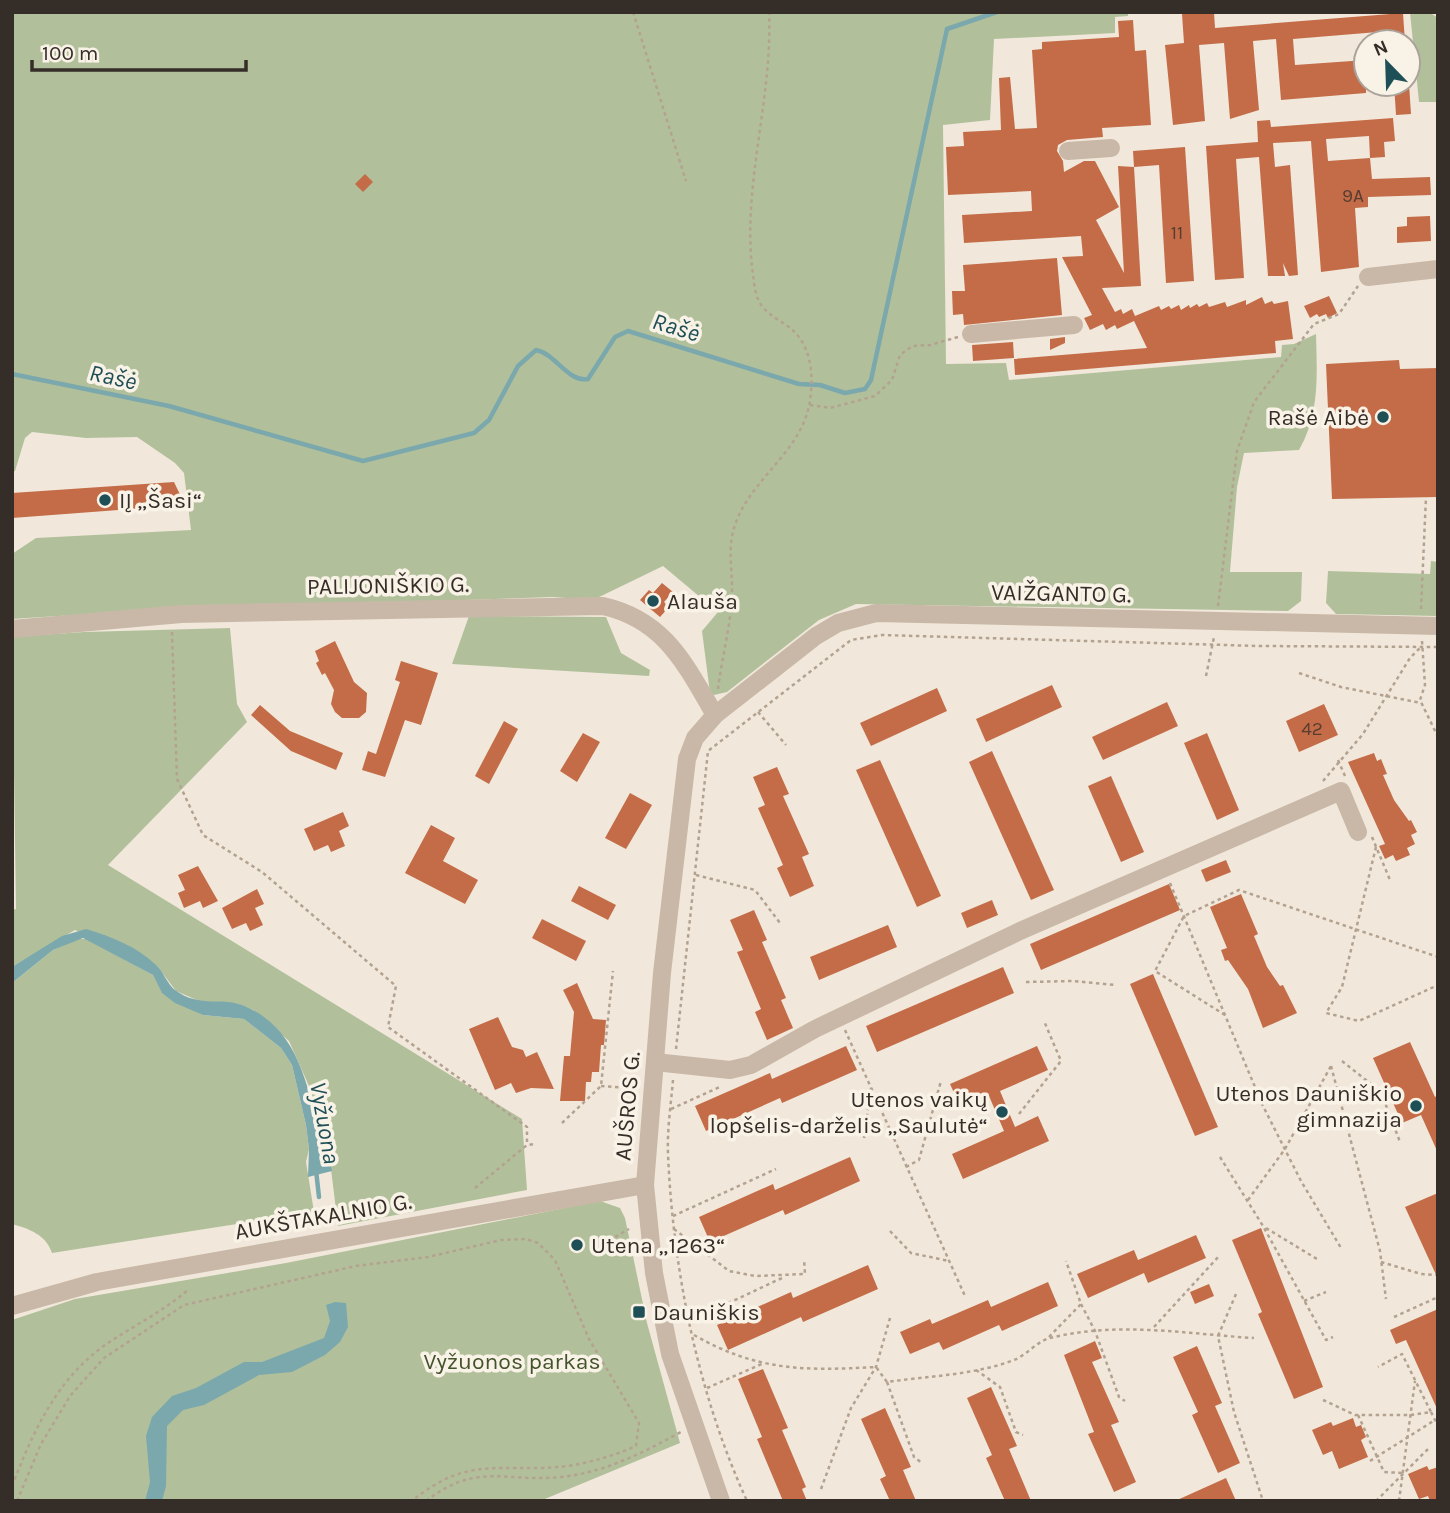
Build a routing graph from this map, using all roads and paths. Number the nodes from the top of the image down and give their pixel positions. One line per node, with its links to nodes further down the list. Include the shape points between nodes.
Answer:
1 (633, 12): 5 (path)
2 (769, 12): 10 (path, via 767,87 750,242 753,276 764,309 802,340 811,373)
3 (1111, 148): 4 (street)
4 (1068, 151)
5 (686, 181)
6 (1438, 269): 7 (street)
7 (1368, 277): 13 (path, via 1352,291 1339,314 1314,324 1254,402 1237,451)
8 (1074, 325): 9 (street)
9 (971, 334): 10 (path, via 912,346 900,355 892,380 874,396 830,408)
10 (809, 403): 24 (path, via 805,421 737,520 728,551 732,590)
11 (1426, 497): 14 (path)
12 (181, 614): 15 (street, PALIJONIŠKIO G.); 24 (street, PALIJONIŠKIO G., via 603,606 627,611 656,629 672,646); 55 (path, via 172,632 177,779 203,835 262,872 396,986 388,1027 527,1127)
13 (1216, 621): 14 (street, VAIŽGANTO G.); 24 (street, VAIŽGANTO G., via 876,613 838,623 816,636)
14 (1429, 626)
15 (12, 629)
16 (1213, 645): 17 (path); 20 (path); 23 (path, via 882,635 851,639)
17 (1422, 646): 18 (path); 21 (path); 22 (path)
18 (1438, 647)
19 (1299, 673): 21 (path)
20 (1206, 676)
21 (1385, 698): 22 (path); 27 (path, via 1363,734 1316,790)
22 (1422, 704): 25 (path)
23 (758, 712): 26 (path); 31 (path, via 708,751)
24 (715, 715): 44 (street, AUŠROS G., via 695,738 687,759)
25 (1438, 737)
26 (786, 745)
27 (1319, 801): 28 (street, via 1341,791); 30 (street)
28 (1358, 832)
29 (1376, 847): 34 (path)
30 (1164, 867): 32 (path); 41 (street)
31 (696, 874): 33 (path, via 755,890); 45 (path)
32 (1184, 916): 34 (path, via 1239,890); 40 (path); 40 (path, via 1155,971)
33 (780, 923)
34 (1356, 931): 35 (path); 39 (path, via 1342,987 1326,1013 1359,1020)
35 (1438, 957)
36 (613, 971): 47 (path)
37 (1026, 982): 38 (path)
38 (1115, 985)
39 (1438, 985)
40 (1225, 1015): 56 (path)
41 (839, 1017): 45 (street, via 751,1065 730,1070); 49 (path)
42 (1044, 1021): 50 (path, via 1061,1061)
43 (1342, 1061): 53 (path, via 1381,1092)
44 (655, 1062): 45 (street); 60 (street, AUŠROS G.)
45 (674, 1063): 63 (path, via 667,1151)
46 (942, 1081): 58 (path, via 919,1160)
47 (601, 1086): 48 (path); 51 (path)
48 (629, 1088)
49 (871, 1088): 52 (path); 58 (path)
50 (1019, 1114)
51 (562, 1123)
52 (864, 1138)
53 (1400, 1142)
54 (536, 1144): 55 (path)
55 (527, 1145): 61 (path)
56 (1285, 1149): 62 (path); 69 (path); 75 (path, via 1331,1066)
57 (1220, 1157): 62 (path)
58 (906, 1167): 73 (path)
59 (776, 1169): 63 (path)
60 (645, 1185): 86 (street, AUKŠTAKALNIO G., via 97,1282); 110 (street, AUŠROS G., via 654,1273 670,1354)
61 (475, 1188)
62 (1247, 1201): 64 (path)
63 (673, 1216): 66 (path)
64 (1263, 1226): 72 (path); 84 (path)
65 (629, 1229): 68 (path)
66 (674, 1229): 77 (path, via 729,1271); 89 (path)
67 (890, 1231): 73 (path, via 911,1253)
68 (603, 1244)
69 (1341, 1248)
70 (1220, 1255): 90 (path)
71 (804, 1259): 77 (path, via 805,1274)
72 (1317, 1259)
73 (949, 1261): 81 (path)
74 (1066, 1261): 85 (path)
75 (1381, 1262): 76 (path); 83 (path)
76 (1438, 1275)
77 (785, 1276): 89 (path)
78 (189, 1289): 119 (path, via 103,1346 67,1378 34,1431)
79 (1326, 1292): 84 (path)
80 (1236, 1294): 93 (path)
81 (965, 1296)
82 (1438, 1297): 87 (path)
83 (1387, 1299)
84 (1304, 1301): 94 (path, via 1326,1340)
85 (1081, 1304): 91 (path); 95 (path)
86 (12, 1306)
87 (1394, 1317)
88 (890, 1318): 98 (path)
89 (690, 1321): 92 (path)
90 (1154, 1328): 91 (path); 93 (path)
91 (1095, 1331): 95 (path); 105 (path, via 1119,1397)
92 (693, 1335): 97 (path, via 729,1355); 103 (path)
93 (1218, 1336): 96 (path); 126 (path, via 1234,1412)
94 (1333, 1337)
95 (1047, 1338): 100 (path, via 1015,1359)
96 (1254, 1338)
97 (764, 1363): 98 (path, via 776,1368); 103 (path)
98 (876, 1367): 102 (path); 120 (path, via 851,1408)
99 (1378, 1367): 101 (path, via 1402,1354)
100 (976, 1370): 102 (path); 112 (path, via 1000,1387 1016,1432)
101 (1415, 1381): 106 (path); 108 (path)
102 (887, 1382): 117 (path, via 914,1457)
103 (707, 1388): 125 (path)
104 (1324, 1400): 107 (path)
105 (1125, 1401)
106 (1431, 1412): 108 (path); 109 (path)
107 (1358, 1415): 108 (path); 115 (path)
108 (1411, 1415): 113 (path)
109 (1435, 1420): 111 (path); 113 (path)
110 (693, 1426): 123 (path, via 597,1471 558,1478 494,1474 467,1479); 124 (street, AUŠROS G.)
111 (1438, 1426)
112 (1023, 1435)
113 (1408, 1437): 115 (path); 118 (path)
114 (1429, 1448): 118 (path)
115 (1378, 1456): 116 (path); 118 (path, via 1384,1472)
116 (1370, 1461)
117 (922, 1463)
118 (1403, 1473): 127 (path); 128 (path)
119 (12, 1486)
120 (821, 1489)
121 (17, 1501): 122 (path, via 41,1444 70,1396 104,1358 184,1305 356,1266 501,1240 538,1243 561,1268 589,1339 639,1423 636,1446 609,1458 565,1466 477,1468 445,1478)
122 (412, 1501)
123 (426, 1501)
124 (721, 1501)
125 (747, 1501)
126 (1263, 1501)
127 (1376, 1501)
128 (1399, 1501)

